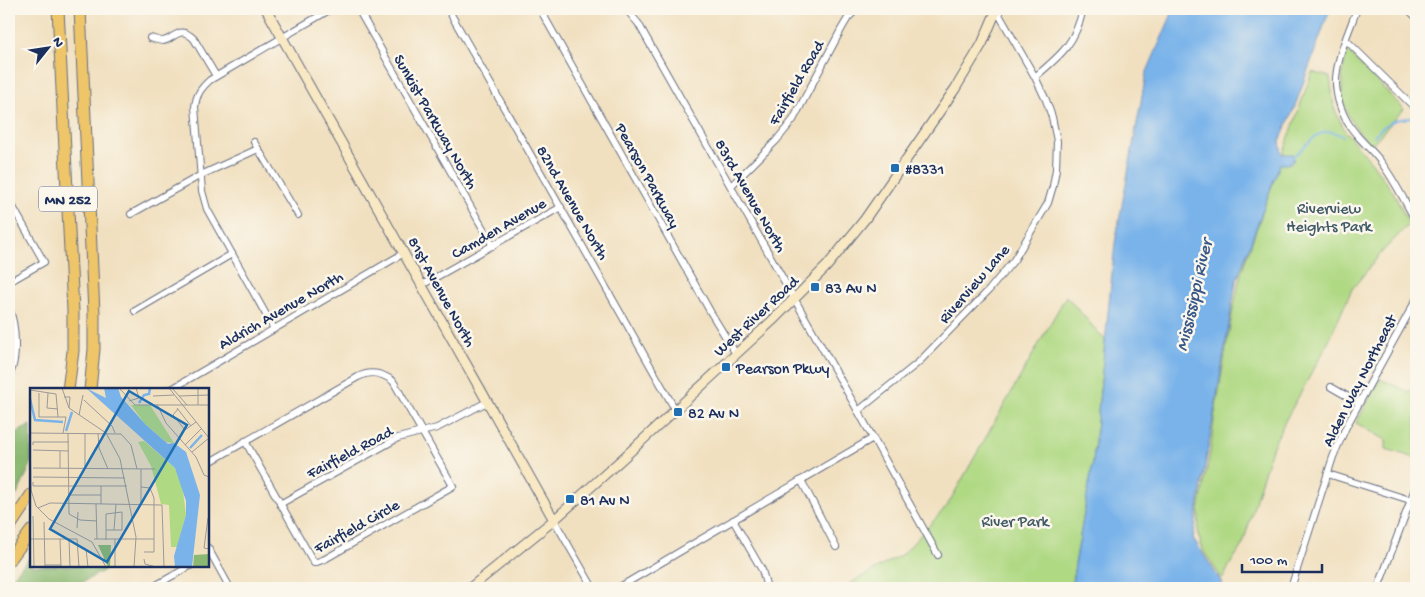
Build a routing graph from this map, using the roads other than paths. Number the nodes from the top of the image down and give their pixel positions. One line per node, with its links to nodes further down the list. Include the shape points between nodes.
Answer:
1 (58, 9): 43 (highway, MN 252, via 73,311)
2 (80, 9): 44 (highway, MN 252, via 94,319)
3 (266, 9): 15 (street, 81st Avenue North)
4 (331, 9): 15 (street)
5 (358, 9): 30 (street, Sunkist Parkway North)
6 (448, 9): 26 (street, 82nd Avenue North)
7 (540, 9): 40 (street, Pearson Parkway)
8 (626, 9): 24 (street, 83rd Avenue North, via 638,23)
9 (857, 9): 24 (street, Fairfield Road, via 842,28 793,120 776,142)
10 (996, 9): 19 (street, Riverview Lane); 35 (street, West River Road, via 982,44 964,75 882,194 835,257)
11 (1082, 9): 19 (street, via 1068,46)
12 (1357, 9): 17 (street)
13 (1408, 9): 14 (street)
14 (1416, 17)
15 (283, 37): 18 (street); 31 (street, 81st Avenue North)
16 (150, 38): 18 (street, via 163,41 180,33 190,35)
17 (1346, 40): 20 (street); 29 (street, via 1336,77 1337,93 1346,120 1382,162)
18 (216, 76): 23 (street, via 204,85 196,99)
19 (1035, 77): 49 (street, Riverview Lane, via 1052,117 1057,141 1056,169 1048,203 1014,260 989,290 919,362)
20 (1415, 106)
21 (254, 142): 22 (street)
22 (258, 149): 23 (street); 28 (street)
23 (201, 175): 27 (street); 32 (street, via 206,209)
24 (731, 186): 35 (street, 83rd Avenue North)
25 (9, 200): 33 (street, via 44,262)
26 (560, 206): 30 (street, Camden Avenue); 48 (street, 82nd Avenue North)
27 (131, 214)
28 (298, 215)
29 (1416, 221)
30 (493, 246): 34 (street, Camden Avenue)
31 (404, 252): 34 (street, 81st Avenue North); 39 (street, Aldrich Avenue North)
32 (232, 254): 38 (street); 39 (street)
33 (9, 282)
34 (422, 285): 46 (street, 81st Avenue North)
35 (795, 299): 40 (street, West River Road); 49 (street, 83rd Avenue North)
36 (1416, 300): 47 (street, Alden Way Northeast)
37 (9, 309): 41 (street, via 14,320 14,365)
38 (135, 311)
39 (274, 329): 45 (street, Aldrich Avenue North)
40 (736, 354): 48 (street, West River Road)
41 (9, 375)
42 (1331, 387): 47 (street)
43 (68, 388)
44 (90, 388)
45 (173, 388)
46 (487, 402): 50 (street, Fairfield Road, via 442,426); 60 (street, 81st Avenue North)
47 (1359, 403): 54 (street, Alden Way Northeast)
48 (676, 409): 60 (street, West River Road)
49 (858, 411): 51 (street, 83rd Avenue North)
50 (423, 432): 52 (street, via 393,381 372,372); 59 (street, Fairfield Road, via 388,442); 59 (street, Fairfield Circle, via 453,486 325,559 314,564)
51 (873, 438): 55 (street); 66 (street, 83rd Avenue North)
52 (245, 441): 53 (street); 59 (street, Fairfield Circle)
53 (209, 462)
54 (1328, 474): 58 (street); 75 (street, Alden Way Northeast)
55 (801, 480): 61 (street); 64 (street)
56 (1416, 486): 58 (street)
57 (30, 496): 62 (highway)
58 (1410, 500): 76 (street)
59 (280, 504)
60 (554, 520): 71 (street, West River Road); 72 (street, 81st Avenue North)
61 (733, 520): 73 (street); 74 (street, via 762,570)
62 (9, 528)
63 (30, 532): 67 (highway)
64 (836, 547)
65 (209, 552): 70 (street)
66 (938, 555)
67 (9, 561)
68 (188, 567): 69 (street)
69 (151, 588)
70 (230, 588)
71 (470, 588)
72 (592, 588)
73 (618, 588)
74 (768, 588)
75 (1291, 588)
76 (1378, 588)

